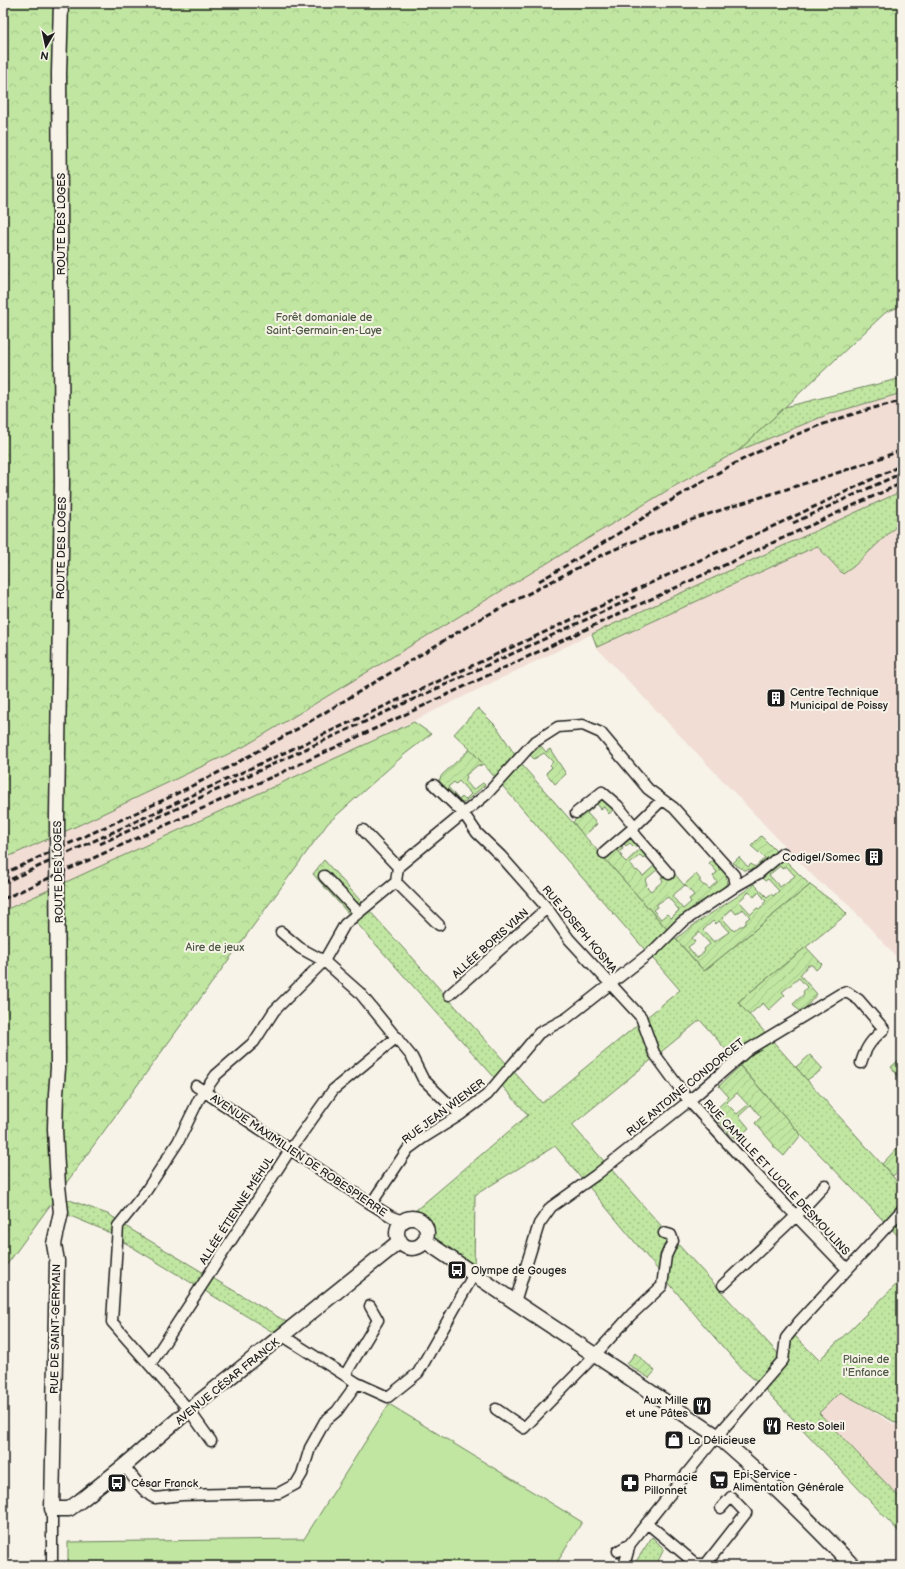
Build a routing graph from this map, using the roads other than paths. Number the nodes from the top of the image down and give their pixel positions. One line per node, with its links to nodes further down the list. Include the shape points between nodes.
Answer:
1 (61, 3): 25 (street, ROUTE DES LOGES, via 62,483)
2 (434, 785): 5 (street, RUE JOSEPH KOSMA)
3 (662, 800): 5 (street, via 648,789 601,733 583,725 558,727 533,743 487,794); 6 (street); 14 (street, via 674,808 734,875)
4 (576, 812): 6 (street, via 602,792 618,806)
5 (464, 814): 10 (street); 15 (street, RUE JOSEPH KOSMA, via 477,833)
6 (633, 829): 8 (street); 11 (street)
7 (363, 830): 10 (street)
8 (604, 853)
9 (783, 853): 14 (street, RUE JEAN WIENER, via 759,873)
10 (398, 867): 13 (street)
11 (669, 874)
12 (324, 876): 16 (street)
13 (396, 882): 16 (street); 17 (street)
14 (736, 886): 20 (street, RUE JEAN WIENER, via 681,923 655,949)
15 (547, 908): 20 (street, RUE JOSEPH KOSMA, via 569,939); 21 (street, ALLÉE BORIS VIAN)
16 (359, 913): 19 (street, via 345,924)
17 (440, 925)
18 (281, 932): 19 (street, via 300,948)
19 (324, 961): 22 (street, via 359,992); 24 (street, via 274,1011 254,1042)
20 (611, 984): 26 (street, RUE JOSEPH KOSMA, via 641,1017 654,1053); 27 (street, RUE JEAN WIENER, via 567,1018 539,1033 487,1095)
21 (449, 995)
22 (397, 1037): 27 (street, via 412,1056 423,1079); 28 (street, ALLÉE ÉTIENNE MÉHUL, via 333,1090)
23 (861, 1063): 26 (street, RUE ANTOINE CONDORCET, via 870,1042 884,1028 859,1000 847,992 749,1049)
24 (200, 1089): 28 (street, AVENUE MAXIMILIEN DE ROBESPIERRE); 44 (street, via 178,1142 150,1185 118,1226 112,1322)
25 (56, 1094): 53 (street, RUE DE SAINT-GERMAIN, via 57,1172 61,1212 54,1244 57,1261)
26 (689, 1101): 32 (street, RUE CAMILLE ET LUCILE DESMOULINS); 40 (street, RUE ANTOINE CONDORCET, via 596,1175 551,1207 539,1224)
27 (460, 1115): 30 (street, RUE JEAN WIENER, via 408,1149)
28 (290, 1150): 30 (street, AVENUE MAXIMILIEN DE ROBESPIERRE); 44 (street, ALLÉE ÉTIENNE MÉHUL)
29 (825, 1185): 32 (street)
30 (371, 1204): 33 (street, AVENUE MAXIMILIEN DE ROBESPIERRE)
31 (902, 1210): 37 (street)
32 (796, 1216): 37 (street, RUE CAMILLE ET LUCILE DESMOULINS); 39 (street)
33 (403, 1221): 35 (street, via 397,1233); 36 (street, via 415,1218 423,1223 427,1233)
34 (664, 1233): 43 (street, via 671,1235 673,1241 666,1256 662,1286 631,1315)
35 (400, 1241): 36 (street, via 412,1248); 42 (street, AVENUE CÉSAR FRANCK)
36 (425, 1241): 38 (street)
37 (847, 1269): 49 (street, via 786,1338 783,1360)
38 (474, 1274): 40 (street); 46 (street, via 418,1373 388,1397)
39 (723, 1285)
40 (515, 1302): 43 (street)
41 (370, 1306): 45 (street, via 378,1320)
42 (284, 1336): 45 (street); 48 (street, AVENUE CÉSAR FRANCK)
43 (595, 1355): 47 (street, via 524,1428); 49 (street)
44 (150, 1365): 48 (street)
45 (345, 1375): 46 (street)
46 (357, 1383): 51 (street, via 337,1411 325,1421 310,1448 296,1484 279,1493 155,1498 151,1497)
47 (496, 1409)
48 (189, 1410): 50 (street); 51 (street, AVENUE CÉSAR FRANCK)
49 (717, 1436): 54 (street); 59 (street, via 800,1512)
50 (211, 1441)
51 (124, 1466): 53 (street, AVENUE CÉSAR FRANCK, via 69,1509)
52 (721, 1508): 54 (street, via 731,1497 746,1513 706,1564 696,1564)
53 (52, 1509): 57 (street, RUE DE SAINT-GERMAIN)
54 (647, 1523): 55 (street)
55 (630, 1544): 56 (street); 58 (street)
56 (618, 1551)
57 (52, 1566)
58 (624, 1566)
59 (853, 1566)

